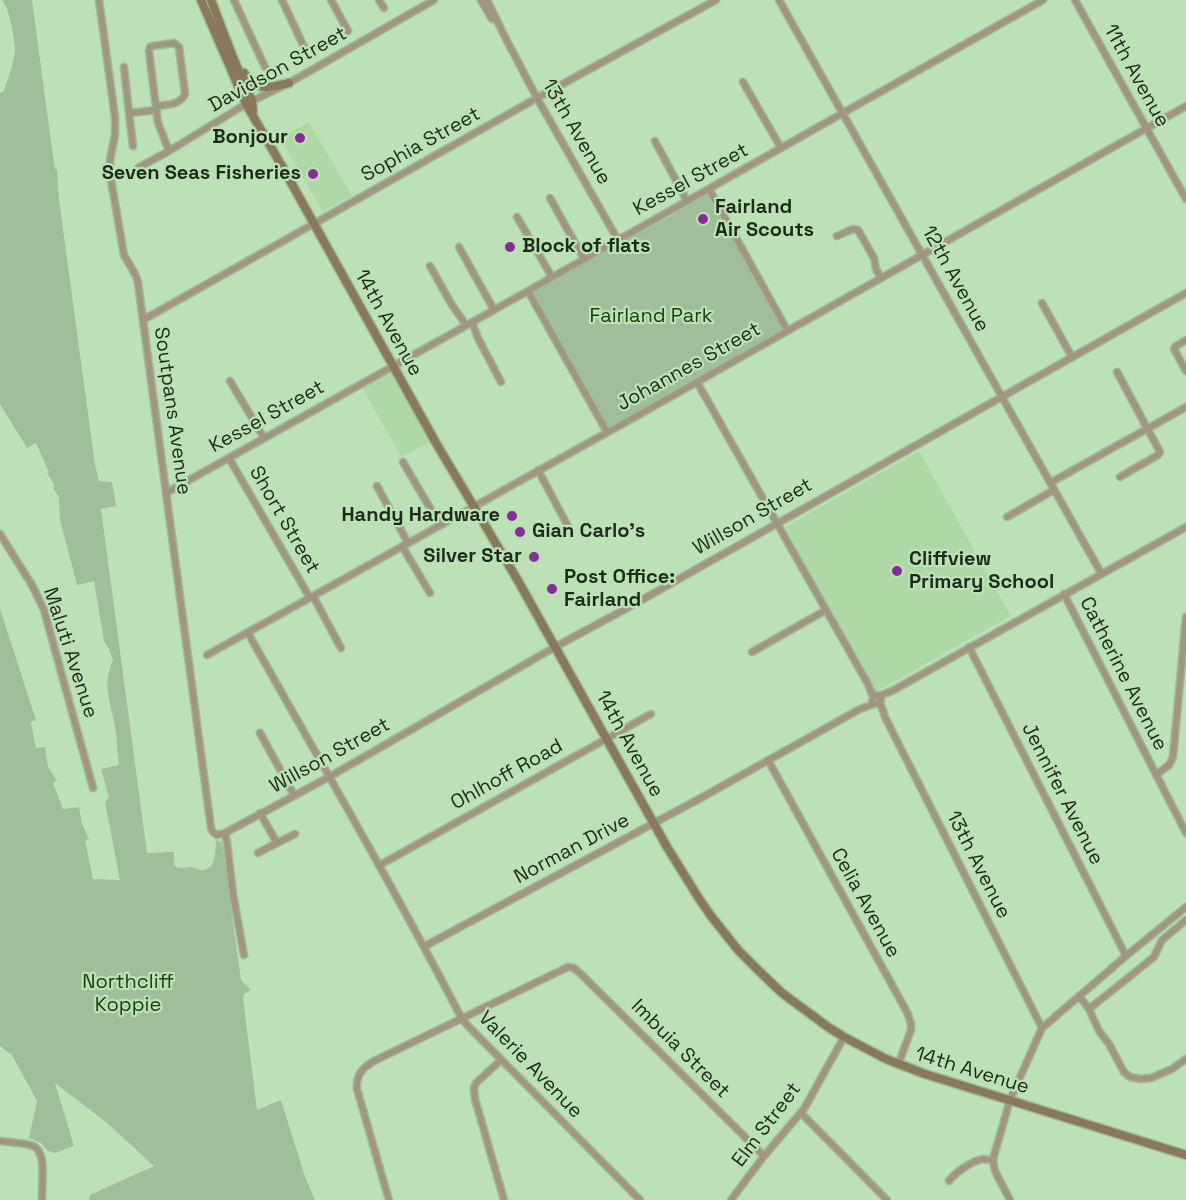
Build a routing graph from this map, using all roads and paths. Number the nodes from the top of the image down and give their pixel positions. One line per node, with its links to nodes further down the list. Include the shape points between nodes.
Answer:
1 (99, 0): 54 (street, Soutpans Avenue, via 115,117 110,174 124,255 138,283)
2 (201, 0): 25 (main road, 14th Avenue)
3 (211, 0): 19 (main road, 14th Avenue)
4 (282, 0): 18 (street)
5 (331, 0): 16 (street)
6 (379, 0): 15 (street)
7 (434, 0): 23 (street, Davidson Street)
8 (481, 0): 17 (street, 13th Avenue)
9 (487, 0): 17 (street, 13th Avenue)
10 (716, 0): 24 (street, Sophia Street)
11 (779, 0): 29 (street, 12th Avenue)
12 (1043, 0): 29 (street, Kessel Street)
13 (1075, 0): 30 (street, 11th Avenue)
14 (237, 1): 21 (street)
15 (384, 8)
16 (348, 31)
17 (506, 39): 24 (street, 13th Avenue)
18 (305, 49)
19 (232, 55): 23 (main road, via 253,84 263,88); 25 (main road, 14th Avenue)
20 (124, 67): 28 (street)
21 (266, 67)
22 (743, 82): 33 (street)
23 (289, 83): 25 (street, Davidson Street)
24 (537, 98): 41 (street, Sophia Street); 43 (street, 13th Avenue)
25 (249, 103): 34 (street, Davidson Street); 41 (main road, 14th Avenue)
26 (1186, 106): 30 (street, Johannes Street)
27 (156, 108): 27 (street, via 149,49 174,43 178,47 185,94 179,102); 28 (street); 34 (street)
28 (129, 113): 32 (street)
29 (843, 113): 33 (street, Kessel Street); 45 (street, 12th Avenue)
30 (1146, 128): 38 (street, 11th Avenue); 45 (street, Johannes Street)
31 (656, 141): 39 (street)
32 (133, 146)
33 (781, 148): 36 (street, Kessel Street)
34 (169, 152): 35 (street, Davidson Street)
35 (138, 168)
36 (709, 189): 39 (street, Kessel Street); 56 (street)
37 (550, 198): 46 (street)
38 (1186, 199)
39 (687, 201): 43 (street, Kessel Street)
40 (517, 217): 48 (street)
41 (314, 224): 54 (street, Sophia Street); 59 (main road, 14th Avenue)
42 (837, 236): 49 (street, via 858,230)
43 (618, 240): 46 (street, Kessel Street)
44 (459, 247): 53 (street)
45 (922, 255): 49 (street, Johannes Street); 65 (street, 12th Avenue)
46 (584, 259): 48 (street, Kessel Street)
47 (430, 266): 55 (street, via 452,305)
48 (552, 277): 50 (street, Kessel Street)
49 (881, 278): 56 (street, Johannes Street)
50 (528, 291): 53 (street, Kessel Street); 68 (street)
51 (1186, 293): 58 (street, Willson Street)
52 (1042, 303): 58 (street)
53 (494, 310): 55 (street, Kessel Street)
54 (143, 320): 77 (street, Soutpans Avenue)
55 (469, 324): 59 (street, Kessel Street); 64 (street)
56 (787, 330): 63 (street, Johannes Street)
57 (1186, 340): 60 (street, via 1174,348)
58 (1072, 357): 65 (street, Willson Street)
59 (393, 366): 69 (street, Kessel Street); 78 (main road, 14th Avenue)
60 (1186, 371)
61 (1117, 372): 67 (street)
62 (230, 381): 69 (street)
63 (697, 381): 68 (street, Johannes Street); 80 (street, 13th Avenue)
64 (501, 382)
65 (1001, 397): 74 (street, 12th Avenue); 80 (street, Willson Street)
66 (1186, 407): 67 (street)
67 (1147, 428): 73 (street, via 1160,453); 74 (street)
68 (607, 432): 72 (street, Johannes Street)
69 (264, 438): 70 (street, Kessel Street)
70 (230, 458): 77 (street, Kessel Street); 89 (street, Short Street)
71 (403, 462): 81 (street)
72 (538, 470): 78 (street, Johannes Street); 83 (street)
73 (1120, 477)
74 (1050, 483): 76 (street, 12th Avenue)
75 (377, 486): 85 (street)
76 (1054, 490): 79 (street); 86 (street, 12th Avenue)
77 (166, 493): 109 (street, Soutpans Avenue, via 212,831 217,835)
78 (474, 507): 81 (street, Johannes Street); 93 (main road, 14th Avenue)
79 (1007, 517)
80 (777, 523): 90 (street, 13th Avenue); 93 (street, Willson Street)
81 (440, 525): 85 (street, Johannes Street)
82 (1186, 527): 86 (street, Norman Drive)
83 (571, 532)
84 (0, 534): 105 (street, Maluti Avenue, via 44,610)
85 (405, 545): 87 (street); 89 (street, Johannes Street)
86 (1101, 573): 88 (street, Norman Drive)
87 (430, 593)
88 (1064, 594): 94 (street, Norman Drive); 103 (street, Catherine Avenue)
89 (311, 597): 92 (street, Johannes Street); 95 (street, Short Street)
90 (826, 610): 96 (street); 98 (street, 13th Avenue)
91 (1186, 617): 103 (street, via 1173,757)
92 (248, 633): 97 (street, Johannes Street); 104 (street, Valerie Avenue)
93 (555, 646): 101 (main road, 14th Avenue); 104 (street, Willson Street)
94 (969, 647): 98 (street, Norman Drive); 121 (street, Jennifer Avenue)
95 (341, 648)
96 (752, 652)
97 (207, 655)
98 (876, 700): 102 (street, Norman Drive); 125 (street, 13th Avenue)
99 (651, 714): 101 (street, Ohlhoff Road)
100 (260, 733): 106 (street)
101 (607, 738): 108 (main road, 14th Avenue); 114 (street, Ohlhoff Road)
102 (768, 760): 108 (street, Norman Drive); 129 (street, Celia Avenue, via 908,1014 911,1030)
103 (1156, 775): 110 (street, Catherine Avenue)
104 (329, 777): 106 (street, Willson Street); 114 (street, Valerie Avenue)
105 (93, 788)
106 (294, 795): 107 (street, Willson Street)
107 (260, 813): 109 (street, Willson Street); 112 (street)
108 (655, 823): 118 (street, Norman Drive); 126 (main road, 14th Avenue, via 698,897 738,950 782,993)
109 (225, 833): 120 (street)
110 (1186, 833)
111 (295, 834): 112 (street)
112 (277, 843): 113 (street)
113 (258, 853)
114 (380, 864): 118 (street, Valerie Avenue)
115 (1186, 907): 117 (street)
116 (1186, 920): 119 (street)
117 (1151, 935): 119 (street); 121 (street)
118 (424, 946): 124 (street, Valerie Avenue)
119 (1159, 946): 123 (street, via 1154,957)
120 (244, 955)
121 (1126, 956): 122 (street)
122 (1079, 996): 123 (street); 125 (street)
123 (1089, 1009): 127 (street, via 1130,1077 1151,1078)
124 (462, 1019): 128 (street, Valerie Avenue); 134 (street, Imbuia Street, via 571,967); 138 (street, via 387,1054 358,1074 357,1089)
125 (1042, 1028): 130 (street)
126 (844, 1037): 129 (main road, 14th Avenue); 131 (street, Elm Street)
127 (1186, 1059)
128 (501, 1060): 139 (street, via 474,1088); 140 (street, Valerie Avenue)
129 (898, 1065): 130 (main road, 14th Avenue)
130 (1010, 1100): 133 (main road, 14th Avenue); 135 (street)
131 (801, 1113): 134 (street, Elm Street); 142 (street)
132 (0, 1142): 137 (street, via 39,1150)
133 (1186, 1155)
134 (764, 1156): 141 (street, Elm Street)
135 (993, 1160): 136 (street, via 980,1160); 143 (street)
136 (950, 1181)
137 (42, 1200)
138 (389, 1200)
139 (504, 1200)
140 (640, 1200)
141 (731, 1200)
142 (887, 1200)
143 (1010, 1200)

